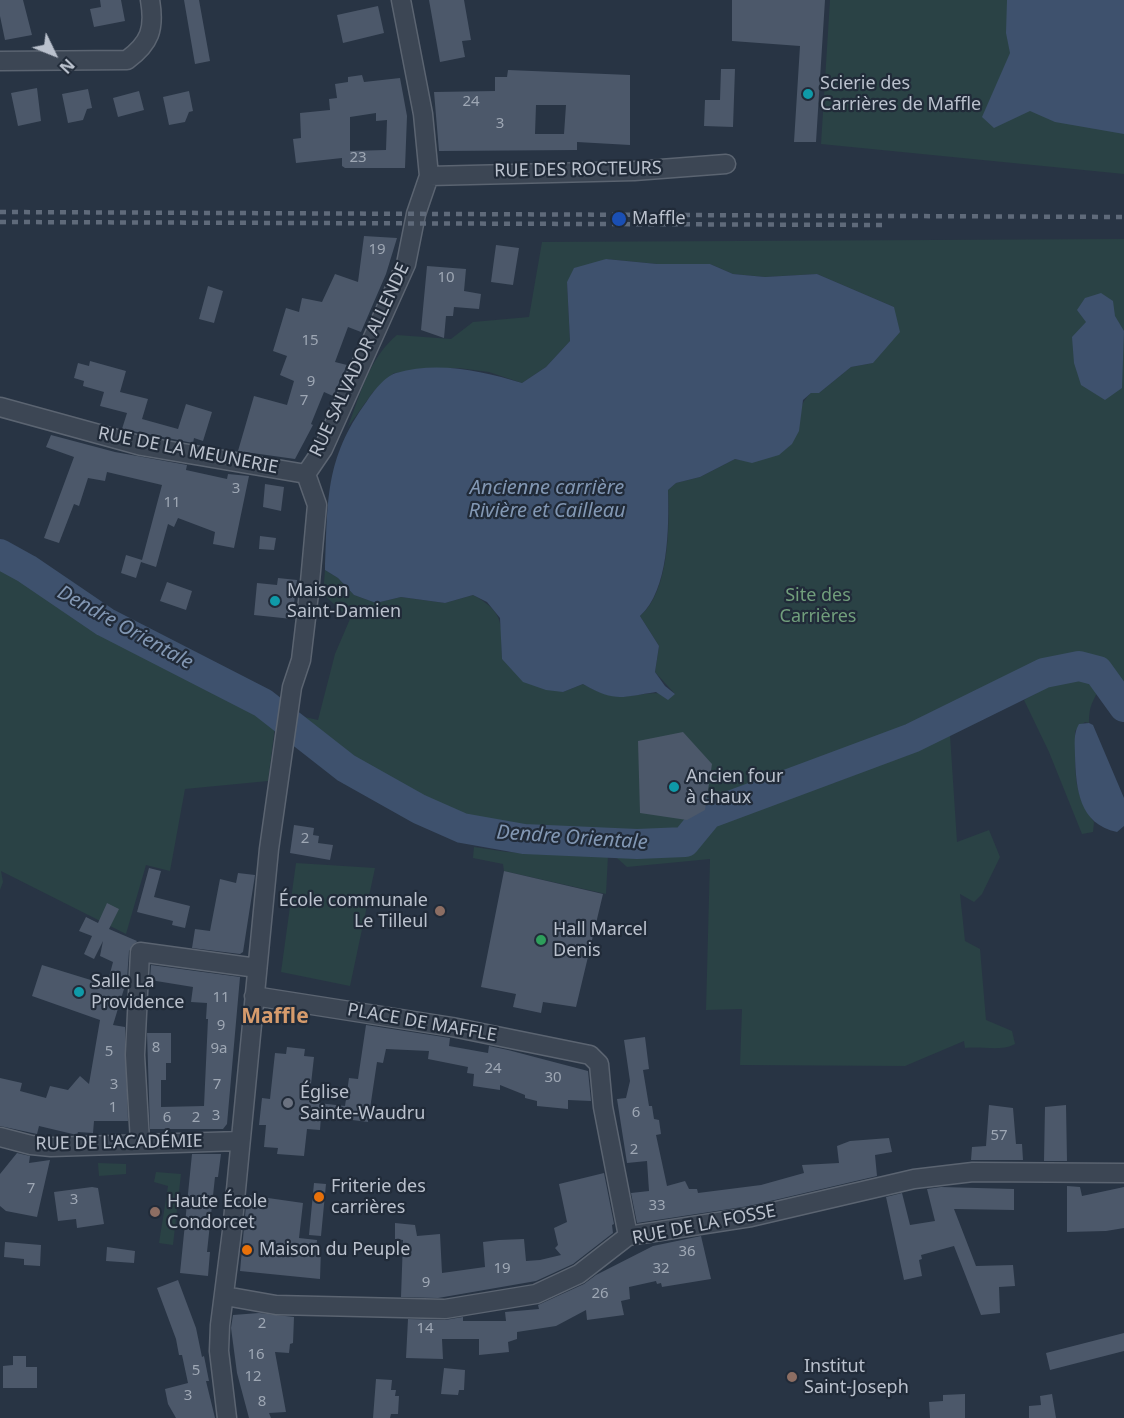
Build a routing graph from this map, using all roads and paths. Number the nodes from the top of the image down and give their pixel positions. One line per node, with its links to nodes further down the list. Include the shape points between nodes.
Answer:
1 (150, 0): 3 (street, via 150,35 144,47 127,60)
2 (401, 0): 5 (street, RUE SALVADOR ALLENDE, via 423,114)
3 (0, 61)
4 (726, 164): 5 (street, RUE DES ROCTEURS, via 634,171)
5 (429, 176): 7 (street, RUE SALVADOR ALLENDE, via 406,264 323,449)
6 (0, 407): 7 (street, RUE DE LA MEUNERIE, via 142,446)
7 (306, 474): 8 (street, RUE SALVADOR ALLENDE, via 317,505 302,660 291,687)
8 (257, 968): 9 (street); 12 (street, via 140,952 135,1055)
9 (254, 996): 11 (street); 14 (street, PLACE DE MAFFLE, via 452,1027 590,1055 599,1064 603,1107)
10 (0, 1137): 12 (street, RUE DE L'ACADÉMIE, via 51,1146)
11 (240, 1141): 12 (street, RUE DE L'ACADÉMIE); 15 (street)
12 (140, 1142)
13 (1124, 1173): 14 (street, RUE DE LA FOSSE, via 940,1174 752,1217)
14 (628, 1236): 15 (street, RUE DE LA FOSSE, via 561,1283 536,1294 489,1303 408,1310 276,1305)
15 (225, 1296): 16 (street, via 219,1351)
16 (227, 1418)

